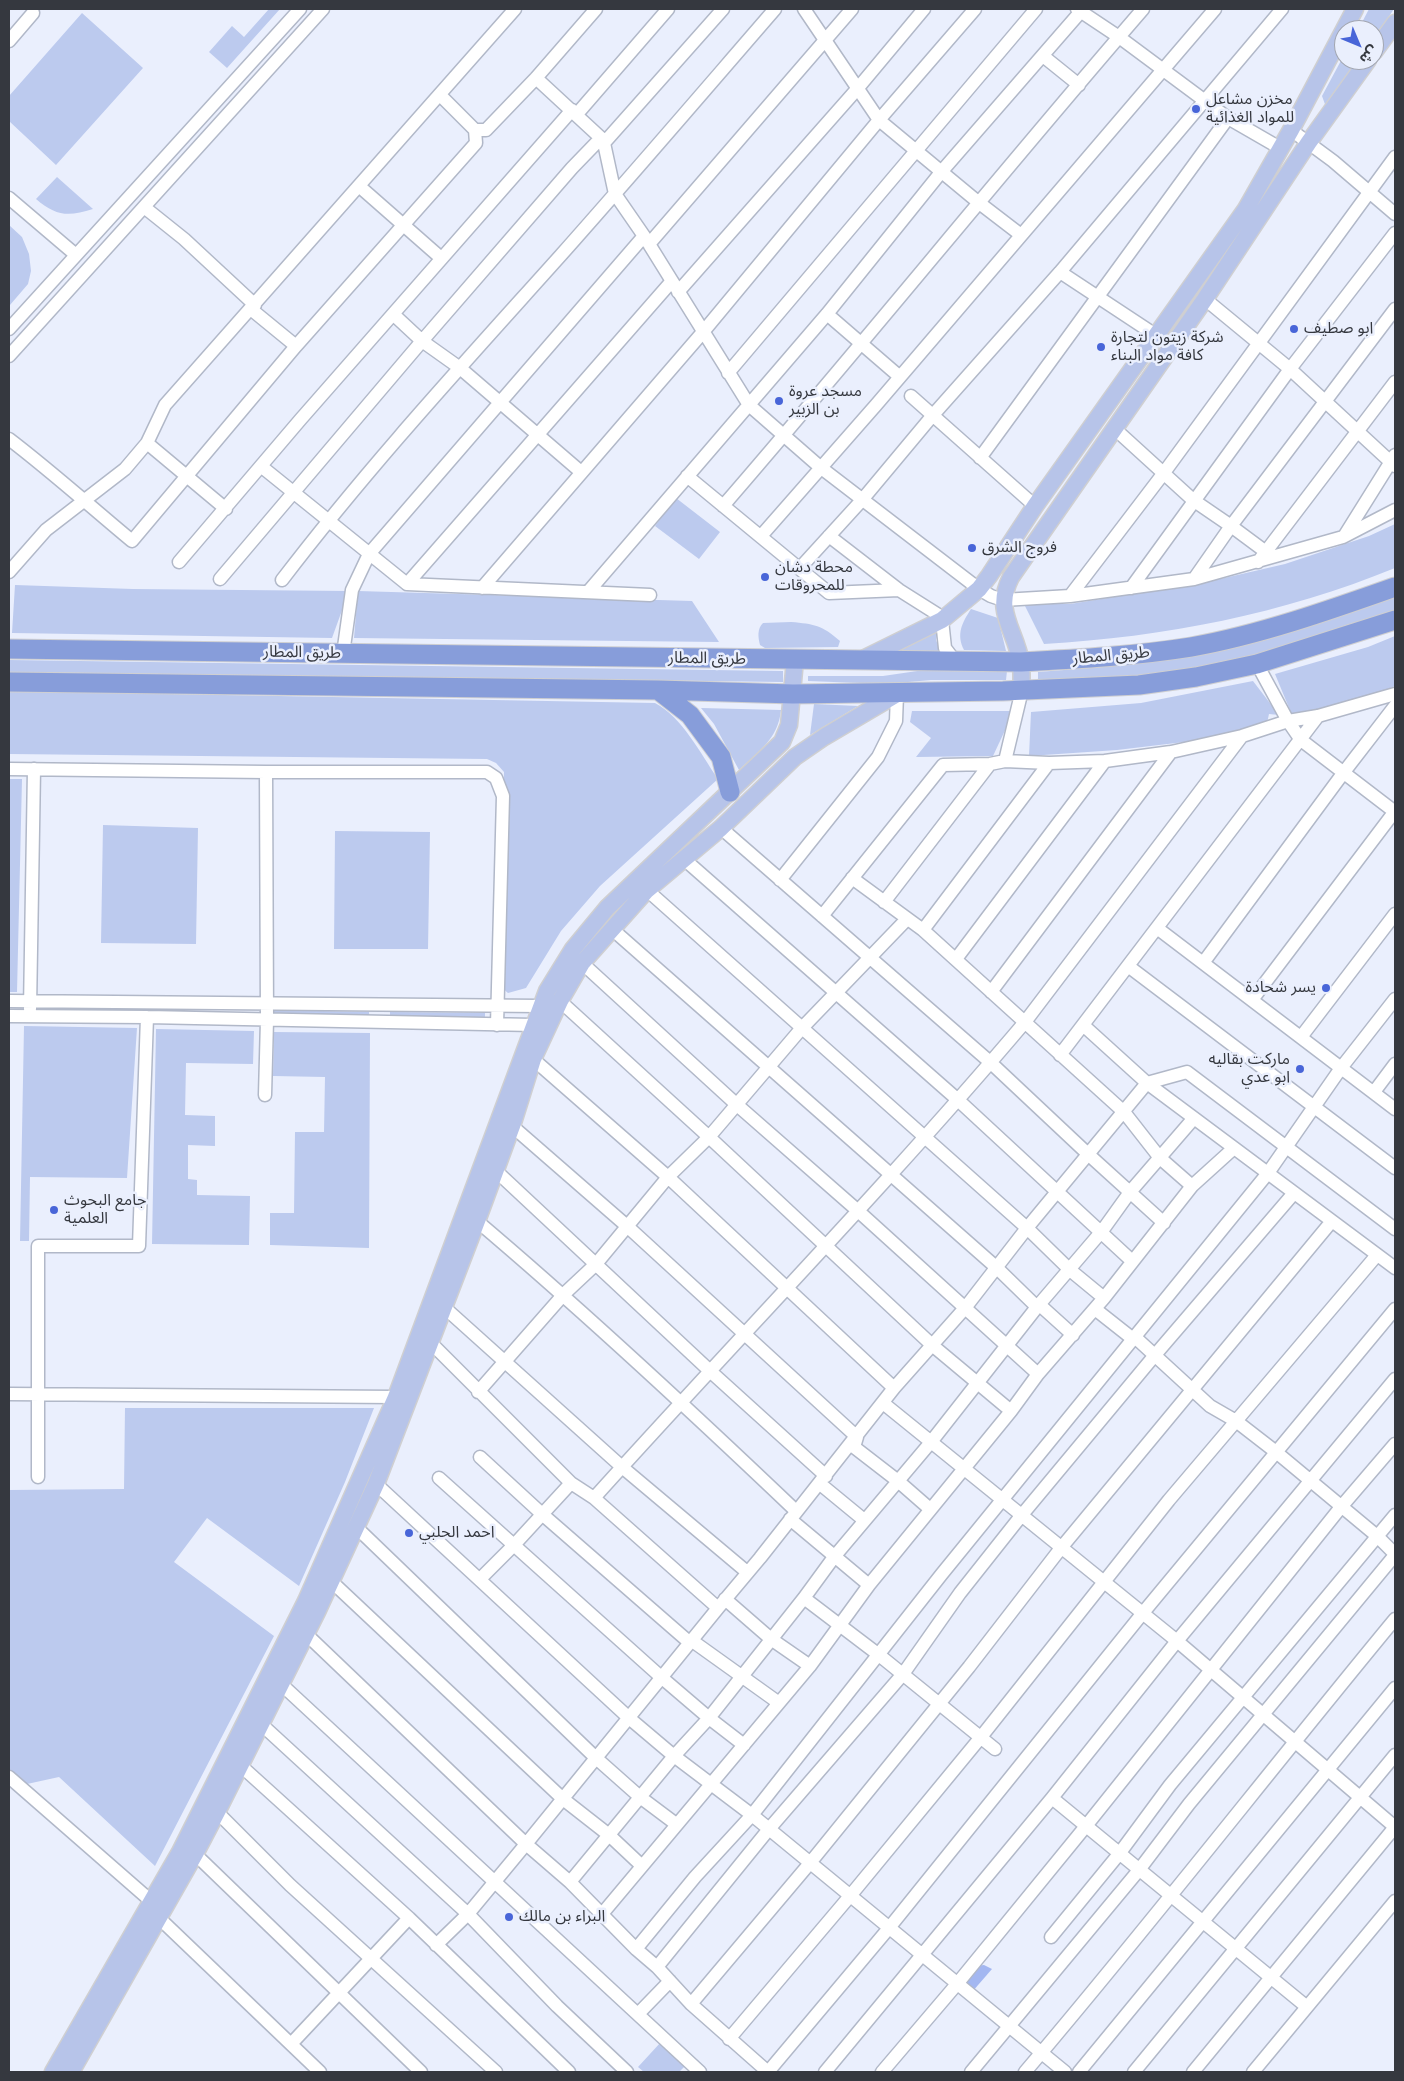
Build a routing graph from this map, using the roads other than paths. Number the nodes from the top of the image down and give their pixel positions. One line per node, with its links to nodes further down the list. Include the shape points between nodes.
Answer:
1 (300, 9): 54 (street)
2 (323, 9): 48 (street)
3 (596, 9): 27 (street)
4 (668, 9): 32 (street)
5 (723, 9): 37 (street)
6 (775, 9): 45 (street)
7 (804, 9): 22 (street)
8 (852, 9): 22 (street)
9 (924, 9): 29 (street)
10 (975, 9): 34 (street)
11 (1036, 9): 40 (street)
12 (1143, 9): 20 (street)
13 (1215, 9): 25 (street)
14 (1282, 9): 31 (street)
15 (1355, 9): 36 (main road)
16 (1080, 10): 20 (street); 24 (street)
17 (508, 11): 30 (street)
18 (33, 13): 23 (street)
19 (1395, 23): 21 (main road)
20 (1119, 37): 25 (street); 28 (street)
21 (1384, 38)
22 (825, 40): 29 (street); 53 (street)
23 (9, 41)
24 (1044, 56): 28 (street); 42 (street)
25 (1163, 69): 31 (street); 52 (street)
26 (1361, 70): 38 (main road)
27 (536, 78): 32 (street); 35 (street)
28 (1079, 86): 47 (street)
29 (858, 88): 34 (street); 57 (street)
30 (440, 95): 35 (street); 43 (street)
31 (1204, 100): 33 (street); 56 (street)
32 (574, 112): 37 (street); 55 (street)
33 (1228, 118): 39 (street); 58 (street)
34 (880, 120): 40 (street); 65 (street)
35 (480, 130): 50 (street, via 476,143)
36 (1291, 130): 38 (street); 39 (main road)
37 (602, 140): 45 (street); 67 (street, via 572,168)
38 (1309, 142): 44 (street); 59 (main road)
39 (1280, 148): 66 (main road, via 1246,209)
40 (917, 150): 42 (street); 74 (street)
41 (1395, 157): 44 (street)
42 (942, 171): 47 (street); 63 (street)
43 (359, 186): 50 (street); 60 (street)
44 (1369, 192): 49 (street); 69 (street)
45 (615, 194): 53 (street); 72 (street)
46 (9, 198): 54 (street)
47 (978, 202): 52 (street); 68 (street)
48 (144, 207): 60 (street, via 184,239); 71 (street)
49 (1395, 214)
50 (403, 226): 55 (street); 70 (street)
51 (1395, 233): 73 (street)
52 (1021, 235): 75 (street)
53 (646, 240): 57 (street); 79 (street)
54 (76, 255): 64 (street)
55 (441, 258): 62 (street)
56 (1060, 272): 58 (street); 81 (street)
57 (675, 287): 65 (street); 85 (street)
58 (1096, 297): 66 (street); 88 (street)
59 (1205, 299): 69 (street); 82 (main road)
60 (253, 307): 70 (street); 87 (street, via 166,405)
61 (1395, 309): 78 (street)
62 (392, 314): 67 (street); 90 (street)
63 (826, 314): 68 (street); 80 (street)
64 (9, 329)
65 (703, 332): 74 (street); 92 (street)
66 (1157, 336): 101 (main road)
67 (422, 341): 72 (street); 96 (street)
68 (862, 344): 75 (street); 84 (street)
69 (1259, 344): 73 (street); 93 (street)
70 (296, 346): 95 (street)
71 (9, 356)
72 (460, 368): 79 (street); 104 (street)
73 (1290, 369): 78 (street); 98 (street)
74 (728, 373): 80 (street)
75 (900, 376): 91 (street)
76 (1395, 382): 83 (street)
77 (911, 396): 81 (street)
78 (1326, 401): 83 (street); 105 (street)
79 (499, 402): 85 (street); 109 (street)
80 (749, 405): 84 (street); 94 (street)
81 (933, 416): 88 (street); 97 (street)
82 (1115, 429): 93 (street); 126 (main road, via 1011,577)
83 (1358, 430): 89 (street); 110 (street)
84 (784, 434): 91 (street); 100 (street)
85 (537, 436): 92 (street); 117 (street)
86 (9, 438): 99 (street)
87 (147, 444): 95 (street); 99 (street, via 125,469)
88 (980, 458): 101 (street)
89 (1393, 461): 108 (street)
90 (262, 467): 96 (street); 102 (street)
91 (820, 467): 97 (street); 106 (street)
92 (581, 472): 119 (street)
93 (1163, 474): 98 (street); 125 (street)
94 (687, 476): 100 (street); 123 (street)
95 (187, 477): 99 (street, via 132,541); 102 (street)
96 (294, 493): 104 (street); 114 (street)
97 (862, 500): 107 (street); 121 (street)
98 (1193, 500): 105 (street); 120 (street)
99 (83, 501): 113 (street, via 46,530)
100 (723, 506): 106 (street)
101 (1035, 506): 121 (main road)
102 (226, 509): 111 (street)
103 (1395, 510): 108 (street)
104 (327, 521): 109 (street); 116 (street)
105 (1231, 526): 110 (street); 115 (street)
106 (761, 536): 112 (street)
107 (829, 536): 112 (street); 122 (street)
108 (1343, 537): 110 (street)
109 (369, 554): 117 (street); 130 (street, via 352,590)
110 (1262, 557): 115 (street)
111 (179, 562)
112 (800, 568): 122 (street, via 829,593)
113 (9, 572)
114 (220, 578)
115 (1194, 579): 120 (street)
116 (282, 580)
117 (407, 584): 119 (street)
118 (1395, 587): 134 (highway, طريق المطار, via 1251,633 1193,646 1135,655)
119 (482, 588): 123 (street)
120 (1131, 588): 125 (street)
121 (979, 589): 126 (street); 127 (main road)
122 (899, 590): 127 (street, via 938,614)
123 (588, 592): 124 (street)
124 (650, 595)
125 (1070, 596): 126 (street)
126 (1003, 600): 134 (main road)
127 (942, 620): 132 (main road); 133 (street, via 945,648)
128 (1395, 620): 135 (highway, طريق المطار)
129 (9, 648): 130 (highway, طريق المطار)
130 (343, 654): 131 (highway, طريق المطار)
131 (795, 660): 132 (highway, طريق المطار); 139 (main road)
132 (861, 660): 133 (highway, طريق المطار)
133 (954, 661): 134 (highway, طريق المطار)
134 (1021, 662): 138 (main road)
135 (1257, 664): 138 (highway, طريق المطار, via 1139,685); 144 (street)
136 (9, 682): 137 (highway, طريق المطار)
137 (658, 690): 139 (highway, طريق المطار); 158 (highway, via 690,715 721,756)
138 (1022, 690): 140 (highway, طريق المطار); 150 (street)
139 (793, 694): 140 (highway, طريق المطار); 147 (main road, via 789,725)
140 (897, 694): 149 (main road); 163 (street, via 896,721 878,757)
141 (1395, 694): 143 (street)
142 (1395, 706): 157 (street)
143 (1318, 716): 144 (street); 146 (street)
144 (1288, 721): 145 (street); 146 (street)
145 (1242, 736): 148 (street); 191 (street)
146 (1301, 740): 157 (street); 169 (street)
147 (782, 742): 149 (main road); 158 (main road)
148 (1171, 752): 151 (street); 177 (street)
149 (795, 757): 160 (main road)
150 (1004, 761): 152 (street); 153 (street)
151 (1105, 761): 152 (street); 173 (street)
152 (1049, 763): 171 (street)
153 (990, 764): 162 (street, via 943,765); 165 (street)
154 (9, 769): 155 (street)
155 (34, 769): 156 (street); 182 (street)
156 (266, 772): 184 (street); 185 (street, via 487,772 496,778 503,796)
157 (1344, 772): 159 (street); 175 (street)
158 (730, 792): 186 (main road, via 607,908 573,949)
159 (1395, 811): 180 (street)
160 (721, 828): 161 (main road); 163 (street)
161 (684, 859): 164 (main road); 178 (street)
162 (852, 878): 165 (street); 167 (street)
163 (780, 880): 167 (street)
164 (647, 890): 170 (main road); 195 (street)
165 (884, 902): 168 (street)
166 (1395, 914): 196 (street)
167 (822, 916): 172 (street)
168 (907, 919): 171 (street); 172 (street)
169 (1157, 928): 175 (street); 176 (street)
170 (612, 929): 174 (main road); 201 (street)
171 (924, 930): 173 (street)
172 (868, 958): 178 (street); 199 (street)
173 (956, 960): 177 (street)
174 (582, 963): 183 (main road); 207 (street)
175 (1202, 963): 180 (street)
176 (1128, 966): 194 (street); 208 (street)
177 (992, 992): 191 (street)
178 (836, 993): 195 (street); 206 (street)
179 (1395, 999): 202 (street)
180 (1252, 1000): 196 (street)
181 (9, 1001): 182 (street)
182 (30, 1001): 184 (street); 188 (street)
183 (560, 1001): 198 (main road); 214 (street)
184 (267, 1004): 185 (street); 190 (street)
185 (498, 1006): 186 (street); 192 (street)
186 (540, 1006): 193 (main road)
187 (9, 1016): 188 (street)
188 (30, 1016): 189 (street)
189 (147, 1017): 190 (street); 267 (street, via 139,1246 38,1246)
190 (267, 1020): 192 (street); 205 (street)
191 (1025, 1022): 197 (street); 199 (street)
192 (497, 1025): 193 (street)
193 (534, 1025): 268 (main road)
194 (1083, 1025): 197 (street); 203 (street)
195 (801, 1029): 201 (street); 213 (street)
196 (1301, 1037): 202 (street)
197 (1060, 1055): 210 (street)
198 (533, 1059): 212 (main road); 223 (street)
199 (990, 1062): 206 (street); 217 (street)
200 (1395, 1064): 204 (street)
201 (770, 1066): 207 (street); 221 (street)
202 (1342, 1068): 204 (street); 208 (street)
203 (1147, 1083): 210 (street); 211 (street); 215 (street, via 1187,1072)
204 (1374, 1092): 209 (street)
205 (265, 1095)
206 (958, 1100): 213 (street); 226 (street)
207 (736, 1104): 214 (street); 228 (street)
208 (1315, 1108): 215 (street); 219 (street)
209 (1395, 1109)
210 (1124, 1112): 217 (street); 218 (street)
211 (1194, 1118): 216 (street); 218 (street)
212 (512, 1126): 220 (main road); 232 (street)
213 (924, 1136): 221 (street); 233 (street)
214 (710, 1137): 223 (street); 236 (street)
215 (1286, 1147): 222 (street); 234 (street)
216 (1234, 1148): 222 (street); 224 (street)
217 (1088, 1155): 225 (street); 226 (street)
218 (1160, 1158): 224 (street); 225 (street)
219 (1395, 1168)
220 (496, 1170): 229 (main road); 239 (street)
221 (890, 1174): 228 (street); 240 (street)
222 (1268, 1174): 227 (street); 253 (street)
223 (668, 1178): 232 (street); 243 (street)
224 (1192, 1186): 231 (street)
225 (1130, 1192): 231 (street); 235 (street)
226 (1057, 1193): 233 (street); 235 (street)
227 (1294, 1193): 230 (street); 257 (street)
228 (857, 1210): 236 (street); 248 (street)
229 (477, 1221): 244 (street); 247 (main road)
230 (1332, 1221): 237 (street); 264 (street)
231 (1164, 1223): 238 (street)
232 (628, 1226): 239 (street); 251 (street)
233 (1027, 1228): 240 (street); 242 (street)
234 (1395, 1229)
235 (1102, 1231): 238 (street); 242 (street)
236 (825, 1246): 243 (street); 255 (street)
237 (1377, 1255): 241 (street); 272 (street)
238 (1132, 1260): 245 (street)
239 (596, 1264): 244 (street); 259 (street)
240 (997, 1268): 246 (street); 248 (street)
241 (1395, 1268)
242 (1070, 1270): 245 (street); 246 (street)
243 (788, 1289): 251 (street); 263 (street)
244 (564, 1294): 258 (street); 269 (street)
245 (1104, 1298): 249 (street)
246 (1037, 1307): 252 (street, via 1042,1307); 256 (street)
247 (445, 1308): 254 (main road); 258 (street)
248 (965, 1308): 255 (street); 256 (street)
249 (1095, 1309): 252 (street); 253 (street)
250 (1395, 1310): 276 (street)
251 (746, 1334): 259 (street); 273 (street)
252 (1073, 1335): 260 (street)
253 (1132, 1339): 257 (street, via 1137,1339); 288 (street)
254 (431, 1343): 265 (street); 286 (main road)
255 (932, 1345): 262 (street); 263 (street)
256 (1008, 1345): 260 (street); 262 (street)
257 (1155, 1355): 264 (street); 294 (street)
258 (504, 1362): 265 (street); 278 (street)
259 (710, 1371): 269 (street); 282 (street)
260 (1038, 1374): 271 (street)
261 (1395, 1379): 283 (street)
262 (977, 1384): 271 (street); 274 (street)
263 (894, 1388): 270 (street)
264 (1193, 1390): 272 (street, via 1210,1406); 299 (street)
265 (478, 1392): 285 (street)
266 (9, 1394): 267 (street)
267 (38, 1394): 268 (street); 280 (street)
268 (396, 1397): 363 (main road, via 306,1601 180,1852)
269 (682, 1403): 278 (street); 292 (street)
270 (883, 1403): 273 (street); 274 (street)
271 (1011, 1411): 279 (street)
272 (1236, 1421): 276 (street); 305 (street)
273 (857, 1437): 282 (street); 284 (street, via 854,1448)
274 (931, 1442): 279 (street); 284 (street)
275 (1395, 1444): 289 (street)
276 (1276, 1452): 283 (street); 309 (street)
277 (480, 1456): 291 (street)
278 (622, 1467): 287 (street); 302 (street)
279 (963, 1469): 288 (street); 290 (street)
280 (38, 1477)
281 (439, 1478): 298 (street)
282 (822, 1479): 292 (street); 295 (street)
283 (1310, 1480): 289 (street); 315 (street)
284 (898, 1481): 290 (street); 295 (street)
285 (571, 1483): 287 (street); 291 (street)
286 (376, 1484): 296 (main road); 303 (street)
287 (594, 1498): 308 (street)
288 (1002, 1501): 294 (street); 316 (street)
289 (1341, 1507): 297 (street); 318 (street)
290 (930, 1510): 306 (street)
291 (542, 1514): 298 (street); 314 (street)
292 (793, 1515): 301 (street); 302 (street)
293 (1395, 1515): 297 (street)
294 (1021, 1516): 299 (street); 319 (street, via 960,1593)
295 (864, 1520): 301 (street)
296 (356, 1527): 304 (main road); 337 (street)
297 (1377, 1536): 300 (street); 324 (street)
298 (514, 1546): 303 (street); 321 (street)
299 (1061, 1548): 305 (street); 326 (street)
300 (1395, 1555): 327 (street)
301 (834, 1557): 306 (street); 307 (street)
302 (747, 1572): 308 (street)
303 (480, 1579): 328 (street)
304 (331, 1581): 312 (main road); 345 (street)
305 (1103, 1583): 309 (street); 331 (street)
306 (869, 1585): 311 (street)
307 (804, 1598): 311 (street); 313 (street)
308 (721, 1603): 313 (street); 314 (street)
309 (1142, 1614): 315 (street); 370 (street)
310 (1395, 1619): 332 (street)
311 (841, 1626): 316 (street); 317 (street)
312 (306, 1634): 322 (main road); 353 (street)
313 (771, 1639): 317 (street); 320 (street)
314 (690, 1641): 320 (street); 321 (street)
315 (1177, 1641): 318 (street); 344 (street)
316 (879, 1655): 319 (street); 347 (street)
317 (810, 1666): 325 (street)
318 (1210, 1669): 324 (street); 349 (street)
319 (903, 1674): 326 (street); 351 (street)
320 (742, 1675): 325 (street); 329 (street)
321 (661, 1677): 328 (street); 329 (street)
322 (281, 1684): 330 (main road); 359 (street)
323 (1395, 1688): 339 (street)
324 (1244, 1698): 327 (street); 355 (street, via 1170,1785)
325 (779, 1703): 333 (street)
326 (939, 1704): 331 (street); 356 (street)
327 (1264, 1714): 332 (street); 358 (street)
328 (629, 1718): 336 (street); 337 (street)
329 (709, 1718): 333 (street); 336 (street)
330 (261, 1724): 338 (main road); 365 (street)
331 (981, 1737): 334 (street); 361 (street)
332 (1295, 1740): 339 (street); 362 (street)
333 (744, 1745): 341 (street)
334 (995, 1749)
335 (1395, 1755): 343 (street)
336 (674, 1756): 341 (street); 342 (street)
337 (596, 1758): 342 (street); 345 (street)
338 (240, 1765): 346 (main road); 368 (street)
339 (1328, 1769): 343 (street); 369 (street)
340 (9, 1777): 363 (street)
341 (711, 1784): 347 (street); 348 (street)
342 (640, 1797): 348 (street); 352 (street)
343 (1360, 1797): 350 (street); 374 (street)
344 (1052, 1798): 349 (street); 375 (street)
345 (562, 1799): 352 (street); 353 (street)
346 (217, 1812): 354 (main road); 376 (street, via 290,1885)
347 (752, 1815): 351 (street); 373 (street, via 695,1877)
348 (676, 1824): 357 (street)
349 (1086, 1826): 355 (street); 380 (street)
350 (1395, 1827): 378 (street)
351 (769, 1830): 356 (street); 377 (street)
352 (609, 1835): 357 (street); 360 (street)
353 (526, 1844): 359 (street); 360 (street)
354 (195, 1854): 367 (main road); 381 (street)
355 (1119, 1854): 358 (street); 371 (street)
356 (810, 1863): 361 (street); 382 (street)
357 (642, 1866): 366 (street)
358 (1139, 1870): 362 (street); 385 (street)
359 (494, 1880): 365 (street); 384 (street)
360 (570, 1882): 366 (street)
361 (850, 1896): 370 (street); 386 (street)
362 (1171, 1896): 369 (street); 388 (street)
363 (151, 1901): 389 (main road)
364 (1395, 1901): 383 (street)
365 (468, 1914): 372 (street); 395 (street, via 557,2006)
366 (602, 1914): 373 (street)
367 (158, 1917): 387 (street); 390 (main road)
368 (409, 1918): 372 (street); 376 (street)
369 (1203, 1922): 374 (street); 402 (street)
370 (889, 1928): 375 (street); 386 (street, via 768,2072)
371 (1051, 1937)
372 (436, 1945): 394 (street)
373 (636, 1949): 377 (street)
374 (1236, 1949): 378 (street); 403 (street)
375 (922, 1955): 380 (street); 397 (street)
376 (371, 1958): 381 (street); 393 (street)
377 (657, 1967): 379 (street)
378 (1272, 1979): 383 (street); 404 (street)
379 (670, 1981): 382 (street); 384 (street)
380 (957, 1984): 385 (street); 398 (street)
381 (338, 1993): 387 (street); 392 (street)
382 (691, 2004): 386 (street)
383 (1307, 2008): 405 (street)
384 (638, 2014): 396 (street)
385 (1009, 2026): 388 (street); 399 (street)
386 (729, 2039)
387 (291, 2044): 391 (street)
388 (1041, 2053): 400 (street); 401 (street)
389 (53, 2072)
390 (71, 2072)
391 (320, 2072)
392 (421, 2072)
393 (496, 2072)
394 (570, 2072)
395 (627, 2072)
396 (700, 2072)
397 (826, 2072)
398 (882, 2072)
399 (970, 2072)
400 (1025, 2072)
401 (1065, 2072)
402 (1079, 2072)
403 (1134, 2072)
404 (1193, 2072)
405 (1253, 2072)

